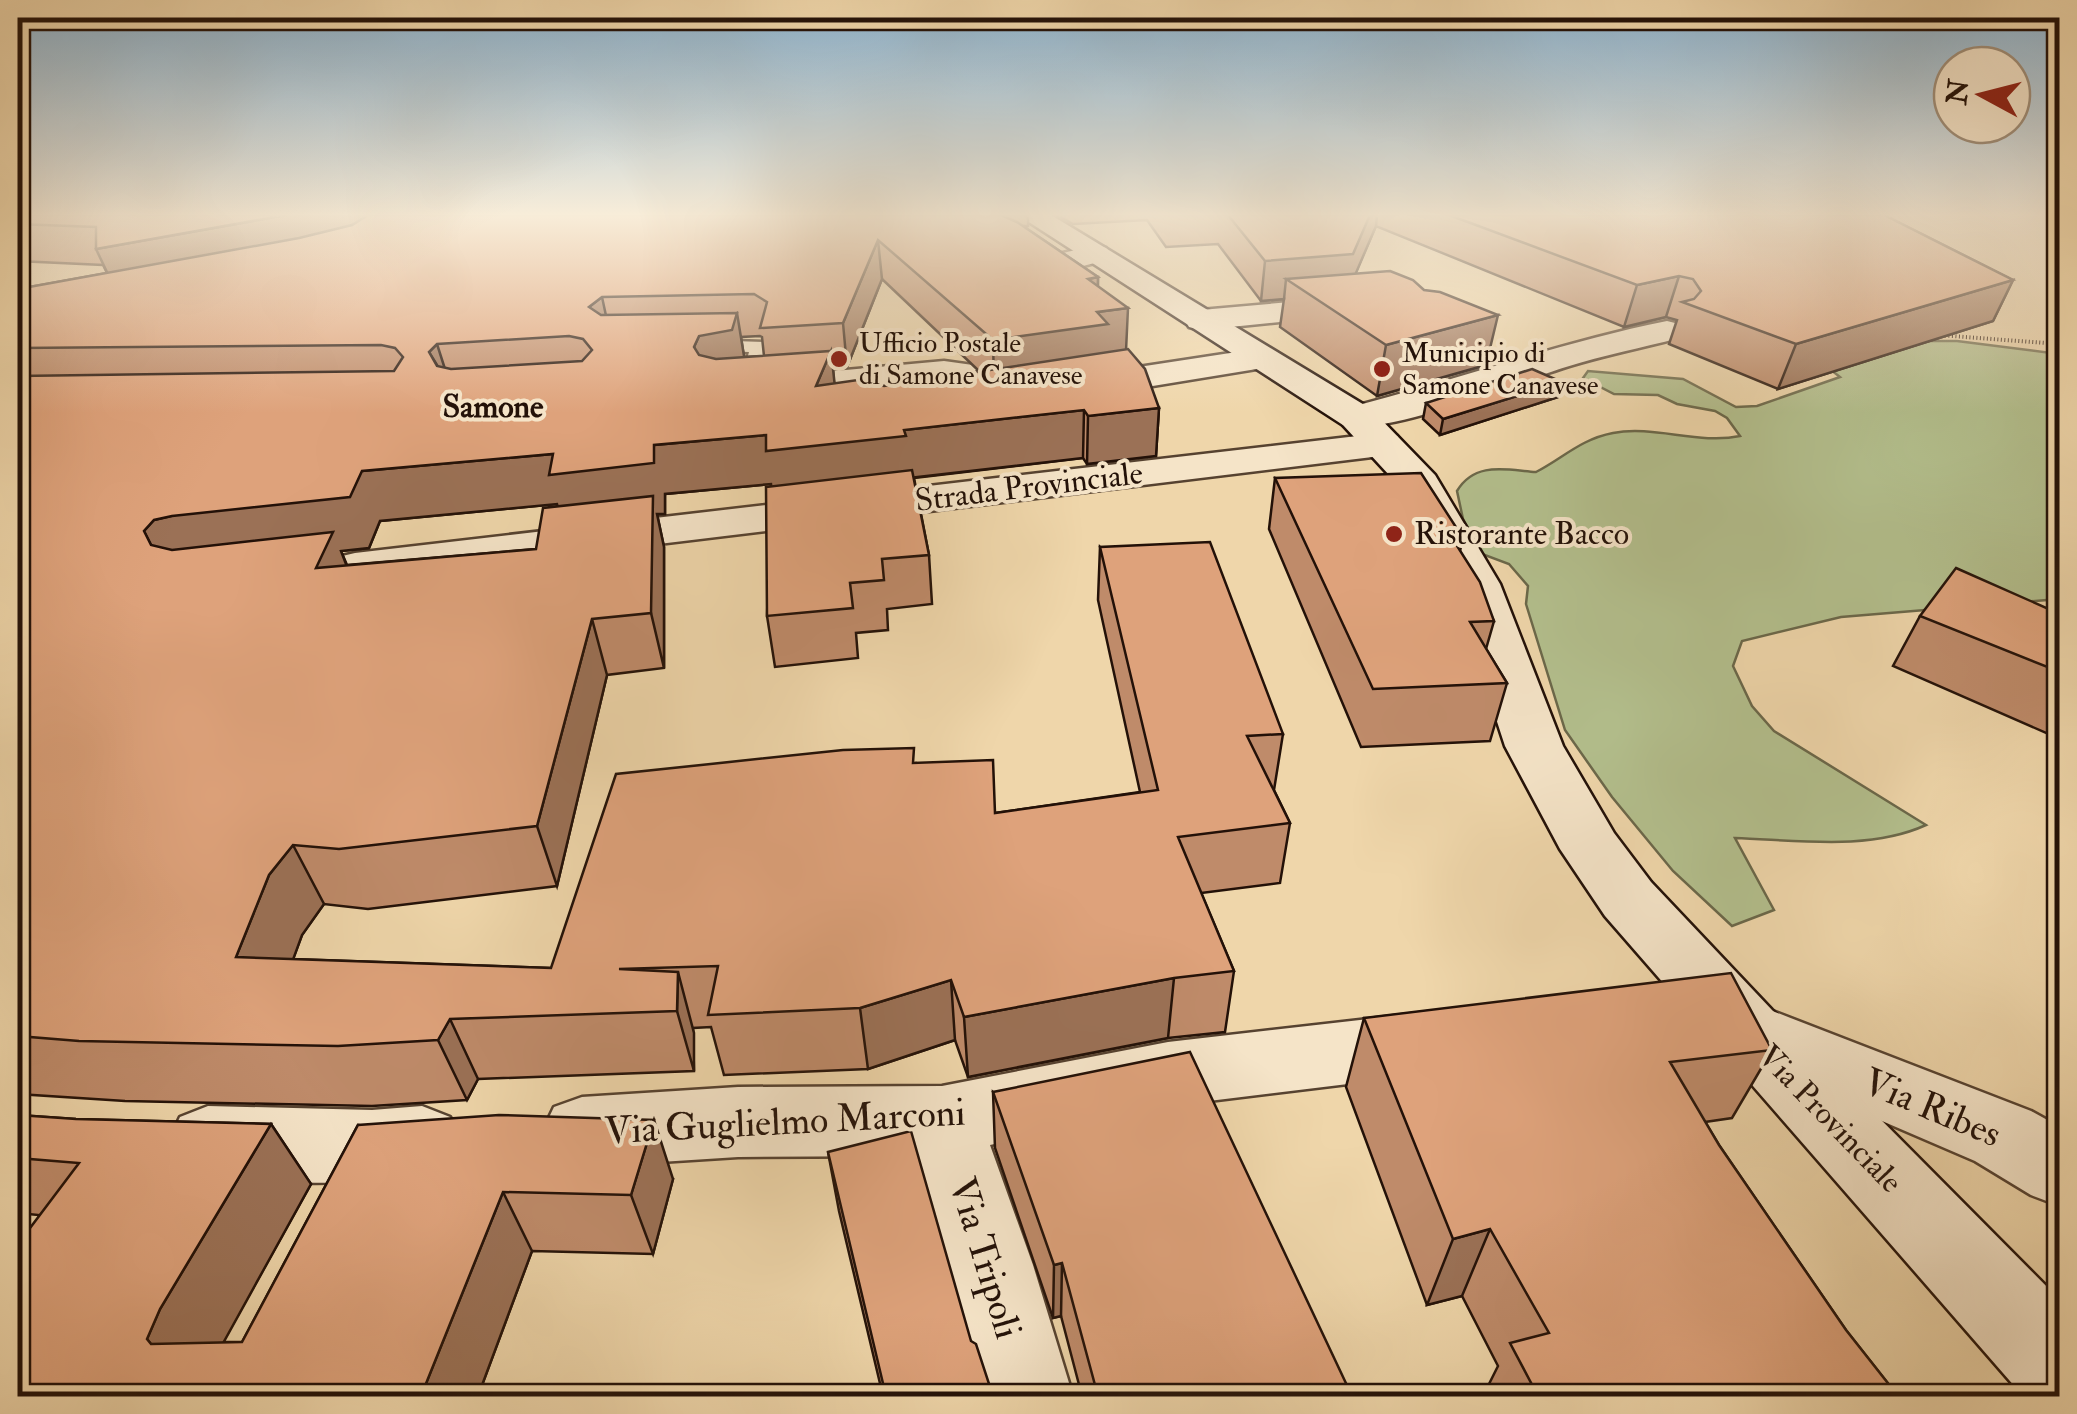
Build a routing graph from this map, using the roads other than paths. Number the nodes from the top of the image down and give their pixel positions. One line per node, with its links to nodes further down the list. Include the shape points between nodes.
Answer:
1 (1139, 281): 3 (street, Via Provinciale)
2 (1386, 304): 3 (street)
3 (1202, 320): 6 (street, Via Provinciale)
4 (1667, 330): 10 (street, Strada Provinciale, via 1398,409)
5 (682, 347): 7 (lane, via 760,346)
6 (1263, 358): 8 (street); 10 (street, Via Provinciale)
7 (736, 389): 8 (street, via 944,372 967,374 991,391)
8 (1035, 394): 9 (street)
9 (942, 408)
10 (1370, 431): 11 (street, Strada Provinciale); 13 (street, Via Provinciale, via 1420,484 1476,584 1534,746 1592,850)
11 (314, 572)
12 (1650, 1015): 13 (street)
13 (1736, 1018): 17 (street, Via Ribes, via 2003,1136); 18 (street, Via Provinciale)
14 (1500, 1034): 15 (street, Via Guglielmo Marconi, via 1168,1074)
15 (942, 1120): 16 (street, Via Guglielmo Marconi, via 738,1122 372,1146); 19 (street, Via Tripoli)
16 (144, 1141)
17 (2060, 1170)
18 (2060, 1369)
19 (1026, 1396)

